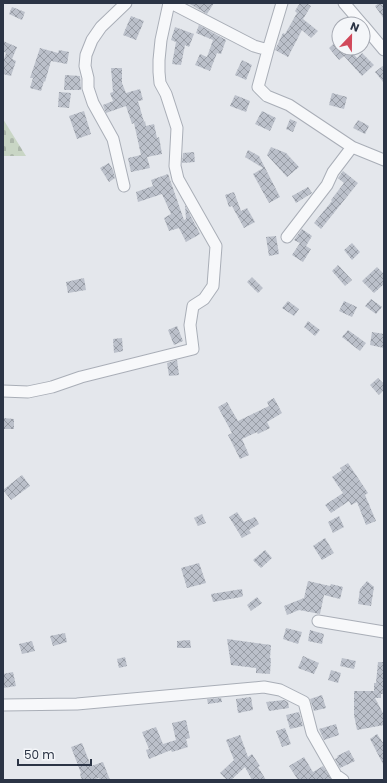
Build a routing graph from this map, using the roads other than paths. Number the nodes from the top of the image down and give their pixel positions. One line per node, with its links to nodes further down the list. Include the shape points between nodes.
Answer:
1 (126, 3): 11 (street, via 102,26 92,40 85,66 93,103 114,139)
2 (170, 3): 7 (street, via 254,46); 13 (street, via 165,17 158,60 160,83 177,128 175,166 178,179 216,246 213,286 204,299 193,306 190,326 193,349 81,377 52,387 28,392)
3 (282, 3): 7 (street)
4 (344, 3): 5 (street)
5 (355, 16)
6 (371, 35): 8 (street)
7 (268, 50): 9 (street, via 258,87 262,92 288,105)
8 (384, 50)
9 (352, 147): 10 (street); 12 (street)
10 (384, 160)
11 (124, 186)
12 (287, 237)
13 (3, 391)
14 (318, 620): 15 (street)
15 (384, 632)
16 (3, 705): 17 (street, via 77,704 264,687 280,690 304,702 312,733 336,775)
17 (343, 780)

